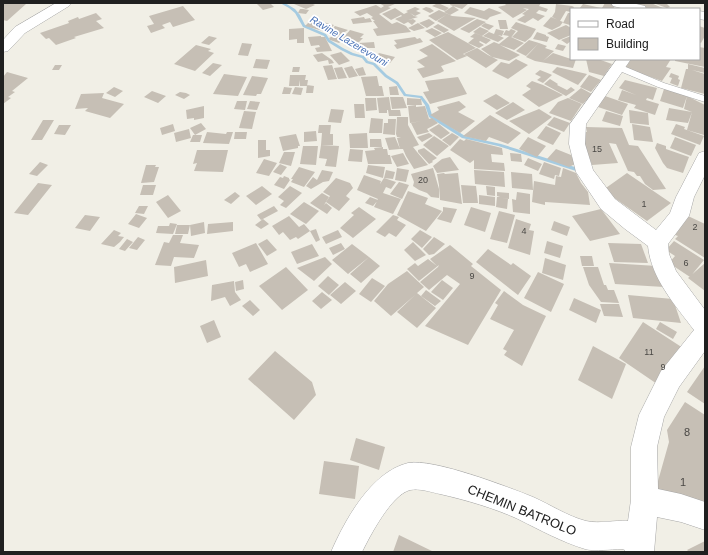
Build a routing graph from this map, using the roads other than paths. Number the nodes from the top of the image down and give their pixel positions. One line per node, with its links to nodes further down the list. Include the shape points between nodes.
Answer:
1 (65, 3): 4 (street, via 20,30)
2 (617, 3): 3 (street)
3 (636, 8)
4 (3, 48)
5 (621, 63): 6 (lane, via 655,82); 8 (street, via 578,124 577,144 585,172 608,204)
6 (705, 99)
7 (705, 157): 8 (street, via 685,197 680,216)
8 (658, 242): 9 (street, via 658,254 669,278)
9 (705, 327)
10 (705, 333): 11 (street, via 670,379 652,415 644,447)
11 (645, 500): 12 (street); 13 (street)
12 (705, 516)
13 (640, 545): 14 (street, CHEMIN BATROLO, via 620,535 588,536 523,508 461,486 435,478 410,476 386,490)
14 (346, 552)

